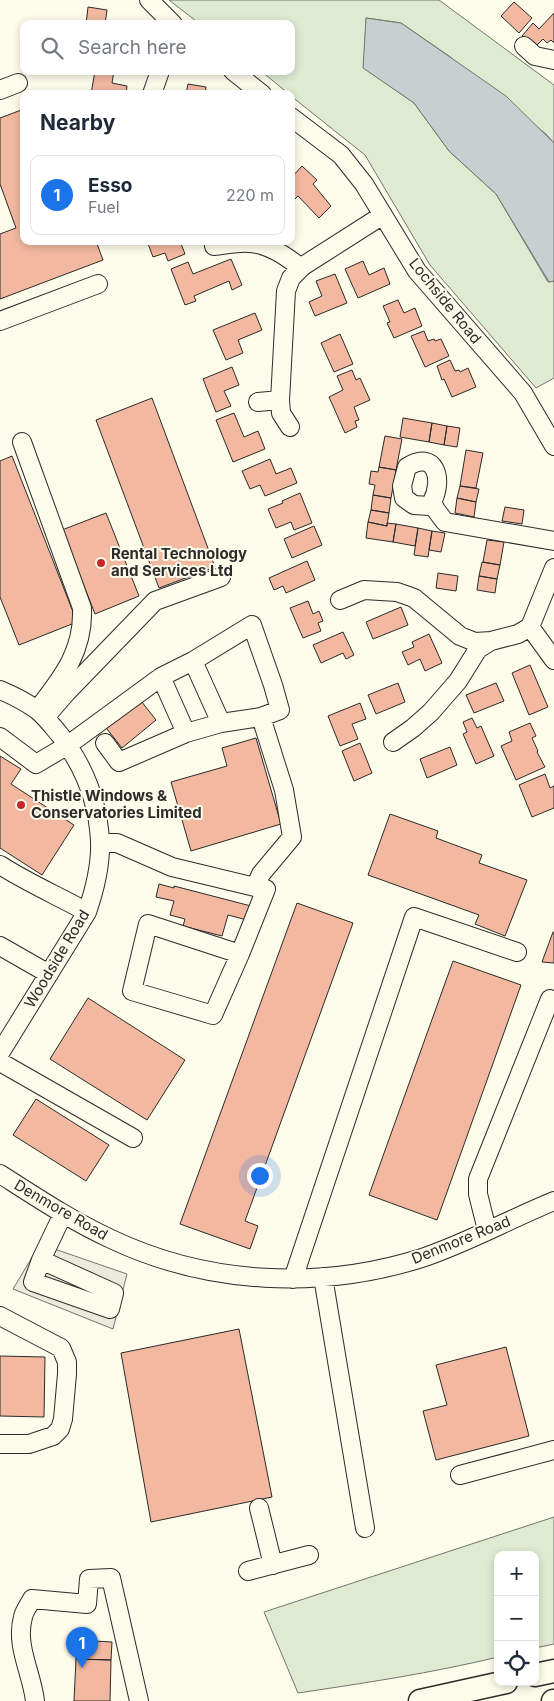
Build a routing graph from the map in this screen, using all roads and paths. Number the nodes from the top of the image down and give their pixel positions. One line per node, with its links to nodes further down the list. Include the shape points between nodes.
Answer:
1 (149, 0): 2 (street)
2 (169, 20)
3 (524, 46): 4 (street, via 535,56)
4 (554, 60)
5 (159, 75): 9 (street)
6 (238, 75): 10 (street)
7 (18, 83): 8 (street)
8 (0, 90)
9 (153, 90)
10 (257, 90)
11 (295, 120): 12 (street, Lochside Road, via 341,155)
12 (384, 215): 16 (street); 23 (street, Lochside Road, via 417,271 523,393)
13 (222, 245): 15 (street)
14 (261, 245): 16 (street, via 282,254)
15 (214, 246)
16 (301, 268): 19 (street, via 291,278 286,292)
17 (98, 284): 18 (street)
18 (0, 321)
19 (280, 400): 20 (street); 21 (street, via 280,413)
20 (258, 402)
21 (290, 427)
22 (22, 442): 35 (street, via 82,608 83,622 72,661)
23 (554, 446)
24 (432, 502): 25 (street, via 445,522)
25 (554, 541)
26 (554, 568): 29 (street)
27 (221, 577): 35 (street, via 156,601 66,693)
28 (340, 600): 30 (street, via 364,590 397,592 414,598 460,636 476,642)
29 (530, 627): 30 (street, via 518,634); 31 (street)
30 (492, 640): 40 (street, via 478,649 458,681 431,712)
31 (554, 660)
32 (193, 661): 33 (street); 36 (street, via 252,625 280,710); 37 (street)
33 (161, 677): 38 (street); 42 (street)
34 (0, 690): 35 (street, Woodside Road)
35 (41, 714): 42 (street, Woodside Road)
36 (260, 717): 37 (street); 45 (street, via 284,790 292,837 261,874)
37 (221, 722): 38 (street)
38 (186, 733): 41 (street, via 119,762)
39 (0, 737): 42 (street, via 36,764)
40 (393, 742)
41 (105, 743)
42 (68, 745): 43 (street, Woodside Road, via 84,773 96,806)
43 (100, 843): 45 (street, via 117,843 172,866); 46 (street, Woodside Road, via 94,893)
44 (0, 865): 46 (street)
45 (256, 887): 49 (street, via 266,889)
46 (88, 912): 50 (street, Woodside Road)
47 (0, 946): 50 (street)
48 (518, 952): 61 (street, via 414,918)
49 (240, 954): 49 (street, via 213,1015 132,992 148,924)
50 (49, 974): 52 (street, Woodside Road)
51 (550, 999): 58 (street, via 478,1179 478,1194)
52 (0, 1053)
53 (0, 1062): 54 (street)
54 (132, 1138)
55 (0, 1174): 57 (street, Denmore Road)
56 (554, 1201): 58 (street, Denmore Road)
57 (63, 1214): 59 (street); 61 (street, Denmore Road, via 111,1240 174,1264 238,1276)
58 (488, 1230): 60 (street, Denmore Road, via 395,1266)
59 (41, 1260)
60 (323, 1277): 61 (street, Denmore Road); 67 (street)
61 (293, 1278)
62 (0, 1316): 63 (street, via 60,1348 67,1362 60,1429 53,1436 29,1444)
63 (0, 1444)
64 (554, 1450): 65 (street)
65 (460, 1475)
66 (258, 1508): 69 (street)
67 (366, 1528)
68 (309, 1555): 69 (street)
69 (273, 1565): 70 (street)
70 (248, 1571)
71 (554, 1671): 72 (main road)
72 (539, 1674)
73 (494, 1685): 76 (main road)
74 (34, 1701): 75 (street, via 21,1643 23,1616 32,1599 87,1604 89,1578 111,1578)
75 (139, 1701)
76 (420, 1701)

